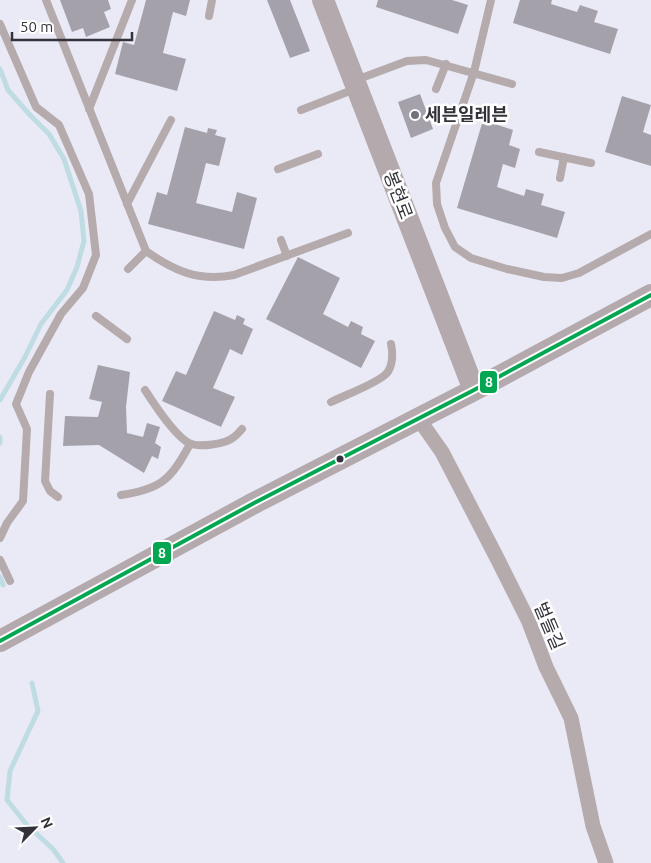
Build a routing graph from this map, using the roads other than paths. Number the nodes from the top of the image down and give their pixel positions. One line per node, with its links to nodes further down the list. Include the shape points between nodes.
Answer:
1 (46, 0): 13 (lane)
2 (132, 0): 13 (lane)
3 (212, 0): 6 (lane)
4 (323, 0): 10 (street, 봉현로)
5 (491, 0): 9 (lane)
6 (209, 16)
7 (0, 24): 42 (lane, via 36,107 59,125 89,194 96,255 83,288 61,314 29,372 16,404 27,429 22,501)
8 (446, 64): 9 (lane); 10 (lane, via 407,61); 12 (lane)
9 (474, 72): 11 (lane); 24 (lane, via 436,183 437,204 455,247 471,258 507,269 562,278 578,273)
10 (355, 84): 14 (lane); 34 (street, 봉현로)
11 (512, 84)
12 (436, 89)
13 (89, 110): 22 (lane)
14 (301, 110)
15 (171, 120): 22 (lane)
16 (539, 152): 18 (lane)
17 (318, 154): 20 (lane)
18 (564, 157): 19 (lane); 21 (lane)
19 (591, 163)
20 (278, 169)
21 (560, 178)
22 (127, 204): 26 (lane)
23 (348, 233): 27 (lane)
24 (651, 234)
25 (281, 240): 27 (lane)
26 (146, 252): 27 (lane, via 163,264 184,272 218,278); 28 (lane)
27 (287, 256)
28 (128, 269)
29 (651, 295): 34 (street)
30 (96, 316): 31 (lane)
31 (127, 339)
32 (391, 344): 36 (lane, via 393,354 387,374)
33 (145, 390): 39 (lane, via 157,409)
34 (474, 390): 37 (street)
35 (50, 394): 41 (lane, via 44,481)
36 (332, 402)
37 (418, 418): 45 (street); 46 (street, 벌들길, via 442,452 498,560 571,718 592,826)
38 (242, 429): 39 (lane, via 233,439 219,444)
39 (190, 444): 40 (lane, via 169,477 141,492)
40 (121, 495)
41 (58, 497)
42 (0, 538)
43 (0, 560): 44 (lane)
44 (10, 580)
45 (0, 641)
46 (606, 863)

